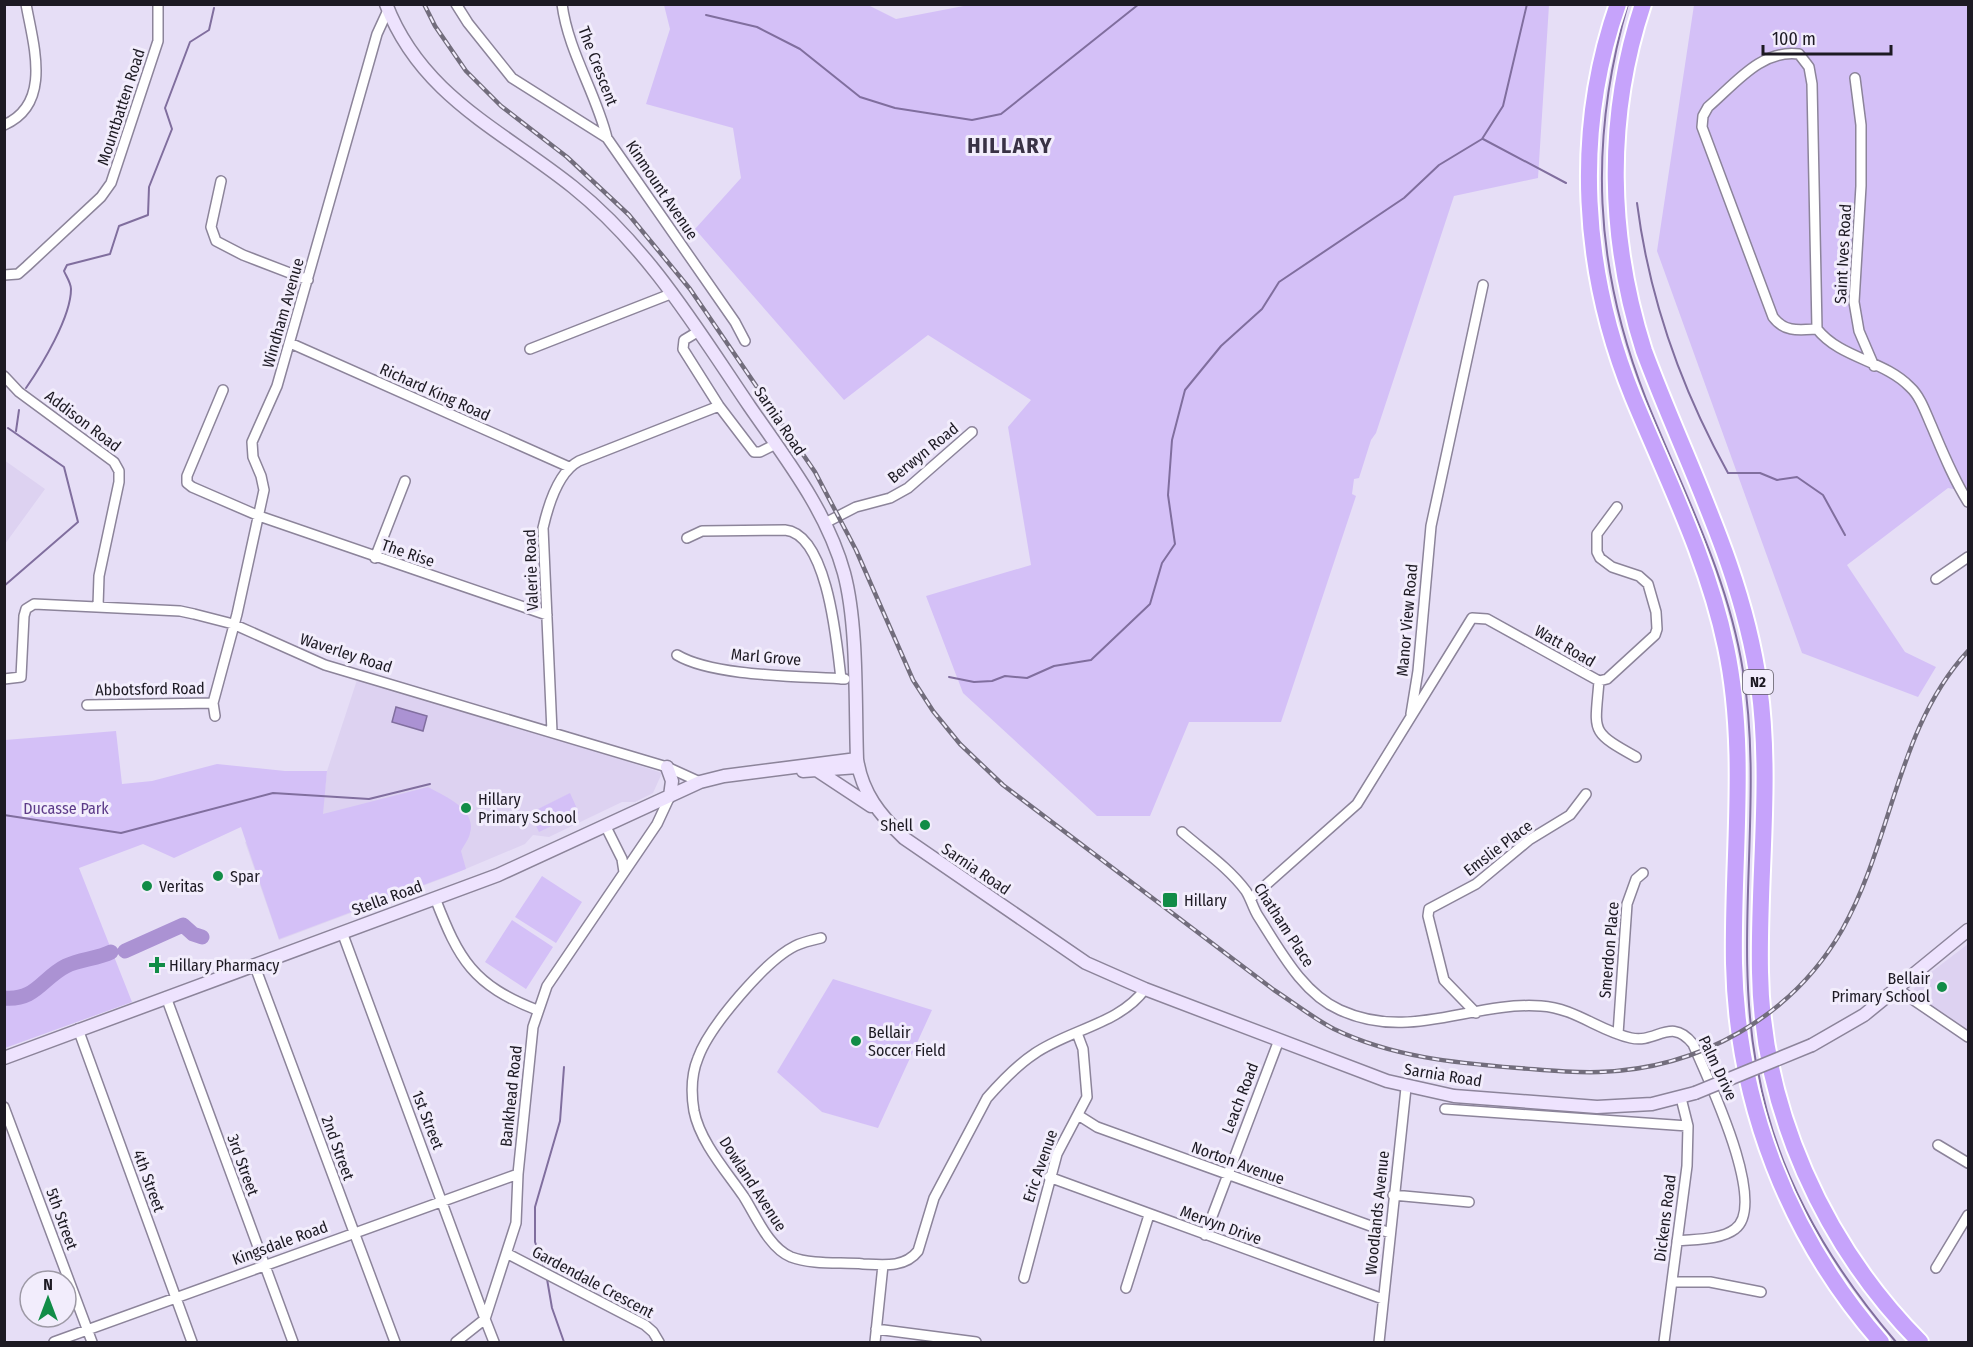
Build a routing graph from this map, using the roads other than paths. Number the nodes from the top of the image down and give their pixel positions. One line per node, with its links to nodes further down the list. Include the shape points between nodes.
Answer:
1 (26, 4): 10 (street, via 36,63 35,88 23,112)
2 (158, 4): 14 (street, Mountbatten Road, via 160,31 156,51 111,183 23,270)
3 (456, 4): 11 (street, Kinmount Avenue, via 512,78)
4 (562, 4): 11 (street, The Crescent)
5 (1618, 4): 128 (highway, N2, via 1597,77 1591,130 1594,250 1617,353 1700,557 1727,649 1738,756 1734,964 1752,1098 1776,1174 1805,1237 1847,1301)
6 (1643, 4): 12 (highway, N2, via 1620,96)
7 (1654, 4): 12 (highway, via 1630,88)
8 (387, 7): 15 (street, Windham Avenue); 17 (main road, Sarnia Road, via 422,67 452,99 556,173 600,210 629,238)
9 (1856, 78): 23 (street, Saint Ives Road, via 1861,186 1854,302 1859,331)
10 (4, 125)
11 (607, 138): 20 (street, Kinmount Avenue)
12 (1615, 167): 129 (highway, N2, via 1621,259 1634,319 1653,376 1725,549 1753,648 1764,758 1760,972 1777,1092 1789,1133 1834,1232 1876,1296)
13 (221, 181): 15 (street, via 211,227 216,241)
14 (4, 275)
15 (308, 280): 21 (street, Windham Avenue)
16 (1483, 285): 49 (street, Manor View Road, via 1431,526)
17 (673, 293): 19 (main road, Sarnia Road); 22 (street)
18 (1817, 329): 18 (street, via 1790,330 1773,317 1702,127 1708,107 1764,58 1777,53 1799,54 1809,66 1812,84); 23 (street, via 1828,342)
19 (699, 331): 26 (street, via 684,340 683,349); 28 (main road, Sarnia Road)
20 (745, 341)
21 (290, 344): 29 (street, Richard King Road); 33 (street, Windham Avenue, via 278,386 252,442 263,483)
22 (530, 350)
23 (1874, 366): 31 (street, via 1916,393)
24 (4, 376): 39 (street, Addison Road, via 19,392 114,462 119,471 120,482 99,576)
25 (223, 390): 33 (street, The Rise, via 187,483)
26 (719, 406): 28 (street, via 754,452); 29 (street)
27 (972, 432): 34 (street, Berwyn Road, via 908,488)
28 (776, 444): 34 (main road, Sarnia Road)
29 (569, 467): 40 (street, Valerie Road, via 543,528)
30 (405, 481): 37 (street)
31 (1968, 502)
32 (1617, 507): 45 (street, Watt Road, via 1597,534 1597,552 1612,567 1639,576 1648,584 1657,630 1607,679)
33 (259, 516): 37 (street, The Rise); 41 (street, Windham Avenue)
34 (825, 523): 44 (main road, Sarnia Road, via 848,592)
35 (687, 538): 44 (street, via 702,531 785,530 804,538 816,557)
36 (1968, 557): 38 (street)
37 (375, 558): 40 (street, The Rise)
38 (1936, 579)
39 (98, 606): 41 (street, Waverley Road, via 180,611); 43 (street, Waverley Road, via 29,606 24,616 21,677)
40 (548, 615): 50 (street, Valerie Road)
41 (233, 624): 46 (street, Abbotsford Road); 50 (street, Waverley Road, via 325,665)
42 (677, 654): 44 (street, Marl Grove, via 687,661 722,669)
43 (4, 679)
44 (848, 680): 52 (main road, Sarnia Road)
45 (1599, 681): 49 (street, Watt Road, via 1487,619 1472,618); 51 (street, via 1599,732 1604,739)
46 (213, 703): 47 (street, Abbotsford Road); 48 (street, Abbotsford Road)
47 (87, 705)
48 (215, 716)
49 (1410, 719): 65 (street, Manor View Road, via 1357,804)
50 (552, 732): 53 (street, Waverley Road)
51 (1636, 757)
52 (857, 763): 54 (main road, Stella Road); 55 (main road, Stella Road); 59 (main road, Sarnia Road, via 865,790)
53 (667, 767): 56 (street, Waverley Road); 58 (main road, via 672,781)
54 (778, 770): 55 (main road, Stella Road); 56 (main road, Stella Road)
55 (818, 771): 59 (main road)
56 (700, 782): 58 (main road, Stella Road)
57 (1586, 794): 74 (street, Emslie Place, via 1570,815 1529,840 1476,884 1429,909 1442,974)
58 (670, 796): 60 (main road, Stella Road); 62 (street, Bankhead Road, via 657,824)
59 (879, 812): 71 (main road, Sarnia Road, via 929,857 1086,963)
60 (605, 825): 62 (street, via 622,859); 64 (main road, Stella Road, via 498,875)
61 (1182, 832): 65 (street, Chatham Place, via 1222,866)
62 (624, 872): 73 (street, Bankhead Road, via 548,986)
63 (1643, 873): 77 (street, Smerdon Place, via 1636,879 1627,904)
64 (435, 898): 67 (main road, Stella Road); 73 (street, via 456,948 473,971 501,994)
65 (1250, 899): 74 (street, Chatham Place, via 1299,978 1339,1010 1386,1024)
66 (1968, 930): 70 (main road, Sarnia Road)
67 (342, 932): 69 (main road, Stella Road); 95 (street, 1st Street)
68 (821, 938): 105 (street, Dowland Avenue, via 782,954 711,1031 693,1075 694,1115 781,1251 804,1260)
69 (254, 964): 72 (main road, Stella Road); 99 (street, 2nd Street)
70 (1896, 988): 78 (street); 82 (main road, Sarnia Road, bridge, via 1850,1025 1812,1045)
71 (1145, 989): 76 (street, Dowland Avenue, via 1129,1006); 79 (main road, Sarnia Road)
72 (166, 997): 75 (main road, Stella Road); 104 (street, 3rd Street)
73 (537, 1010): 91 (street, Bankhead Road)
74 (1476, 1013): 77 (street, Palm Drive, via 1551,1007)
75 (78, 1029): 80 (main road, Stella Road); 111 (street, 4th Street)
76 (1077, 1033): 87 (street, Eric Avenue, via 1083,1049 1087,1088 1085,1104); 105 (street, Dowland Avenue, via 1035,1053 992,1092 934,1198 918,1251 906,1262)
77 (1618, 1034): 102 (street, Palm Drive, via 1636,1039 1673,1031 1687,1036 1729,1128 1746,1202 1742,1222 1726,1234)
78 (1968, 1037)
79 (1279, 1040): 81 (main road, Sarnia Road); 92 (street, Leach Road)
80 (4, 1058)
81 (1406, 1088): 83 (main road, Sarnia Road); 94 (street, Woodlands Avenue)
82 (1681, 1098): 83 (main road, Sarnia Road, via 1628,1107); 88 (street, Dickens Road)
83 (1499, 1099): 86 (street)
84 (4, 1107): 115 (street, 5th Street)
85 (1445, 1109): 86 (street)
86 (1499, 1114): 88 (street)
87 (1078, 1115): 92 (street, Norton Avenue, via 1097,1127); 93 (street, Eric Avenue, via 1067,1131)
88 (1688, 1126): 102 (street, Dickens Road)
89 (1938, 1145): 90 (street)
90 (1968, 1163)
91 (518, 1174): 95 (street, Kingsdale Road); 103 (street, Bankhead Road, via 516,1223)
92 (1228, 1175): 100 (street, Norton Avenue); 101 (street, Leach Road)
93 (1049, 1177): 97 (street, Mervyn Drive); 107 (street, Eric Avenue)
94 (1393, 1195): 96 (street); 100 (street, Woodlands Avenue)
95 (443, 1201): 99 (street, Kingsdale Road); 113 (street, 1st Street)
96 (1469, 1202)
97 (1149, 1215): 101 (street, Mervyn Drive); 109 (street)
98 (1968, 1215): 106 (street)
99 (353, 1232): 104 (street, Kingsdale Road); 120 (street, 2nd Street)
100 (1390, 1233): 112 (street, Woodlands Avenue)
101 (1205, 1235): 112 (street, Mervyn Drive)
102 (1677, 1241): 108 (street, Dickens Road)
103 (508, 1254): 113 (street, Bankhead Road); 123 (street, Gardendale Crescent, via 645,1325)
104 (263, 1264): 111 (street, Kingsdale Road); 119 (street, 3rd Street)
105 (883, 1265): 114 (street)
106 (1936, 1268)
107 (1024, 1278)
108 (1672, 1282): 110 (street, via 1710,1282); 127 (street, Dickens Road)
109 (1126, 1288)
110 (1761, 1292)
111 (176, 1298): 115 (street, Kingsdale Road); 118 (street, 4th Street)
112 (1383, 1299): 126 (street, Woodlands Avenue)
113 (485, 1319): 121 (street); 122 (street)
114 (876, 1329): 124 (street); 125 (street)
115 (88, 1330): 116 (street, Kingsdale Road); 117 (street, 5th Street)
116 (54, 1342)
117 (92, 1342)
118 (192, 1342)
119 (292, 1342)
120 (395, 1342)
121 (456, 1342)
122 (494, 1342)
123 (659, 1342)
124 (875, 1342)
125 (976, 1342)
126 (1379, 1342)
127 (1664, 1342)
128 (1881, 1342)
129 (1920, 1342)

